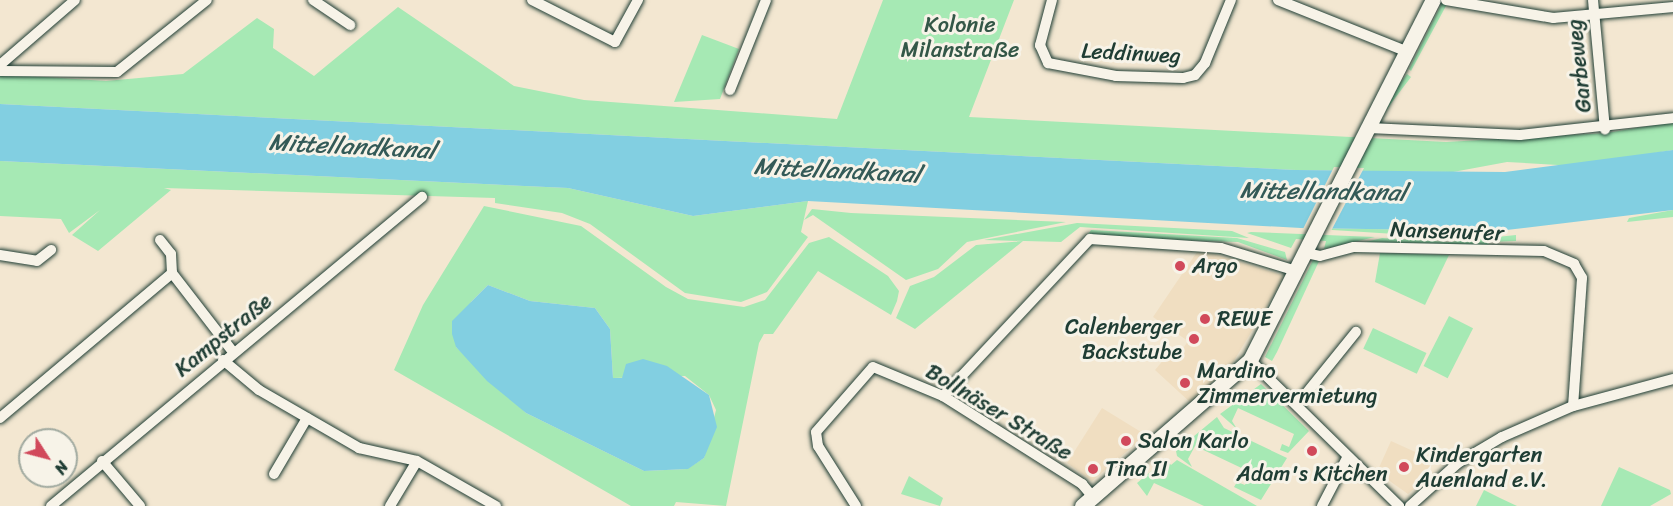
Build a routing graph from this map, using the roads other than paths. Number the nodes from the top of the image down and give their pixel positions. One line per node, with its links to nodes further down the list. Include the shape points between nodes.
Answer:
1 (75, 0): 17 (street)
2 (207, 0): 18 (street, via 117,72)
3 (313, 0): 15 (street)
4 (532, 0): 5 (street, via 615,42 624,34)
5 (638, 0)
6 (766, 0): 19 (street)
7 (1052, 0): 8 (street, Leddinweg, via 1040,45 1048,63 1116,76 1183,78 1195,75 1205,63)
8 (1231, 0)
9 (1432, 0): 16 (street)
10 (1446, 0): 14 (street, via 1513,14)
11 (1593, 0): 14 (street, Garbeweg)
12 (1286, 1): 16 (street)
13 (1673, 7): 14 (street)
14 (1593, 18): 22 (street, Garbeweg)
15 (350, 25)
16 (1408, 52): 21 (street)
17 (0, 64)
18 (0, 70)
19 (730, 90)
20 (1673, 118): 22 (street)
21 (1369, 128): 22 (street, via 1481,136); 25 (street)
22 (1605, 129)
23 (422, 197): 31 (street, Kampstraße)
24 (160, 240): 29 (street, via 171,254)
25 (1309, 246): 28 (street); 37 (street, Nansenufer, via 1320,256 1354,247 1544,251 1581,272)
26 (51, 250): 27 (street, via 37,261)
27 (0, 255)
28 (1296, 271): 33 (street); 35 (street, via 1221,248 1090,239)
29 (172, 273): 31 (street); 38 (street)
30 (1356, 332): 36 (street)
31 (233, 352): 32 (street, Kampstraße)
32 (224, 360): 39 (street, via 260,390); 42 (street, Kampstraße)
33 (1250, 360): 36 (street); 44 (street)
34 (1673, 379): 37 (street)
35 (943, 396): 44 (street, Bollnäser Straße, via 1082,483); 49 (street, Bollnäser Straße, via 873,367 820,424 815,441)
36 (1297, 405): 40 (street)
37 (1573, 406): 52 (street, via 1484,446)
38 (0, 418)
39 (307, 418): 41 (street, via 359,448); 43 (street)
40 (1347, 458): 50 (street); 51 (street)
41 (417, 461): 47 (street); 48 (street)
42 (102, 462): 45 (street, Kampstraße); 46 (street)
43 (274, 474)
44 (1088, 501)
45 (51, 506)
46 (141, 506)
47 (390, 506)
48 (496, 506)
49 (856, 506)
50 (1322, 506)
51 (1399, 506)
52 (1410, 506)

